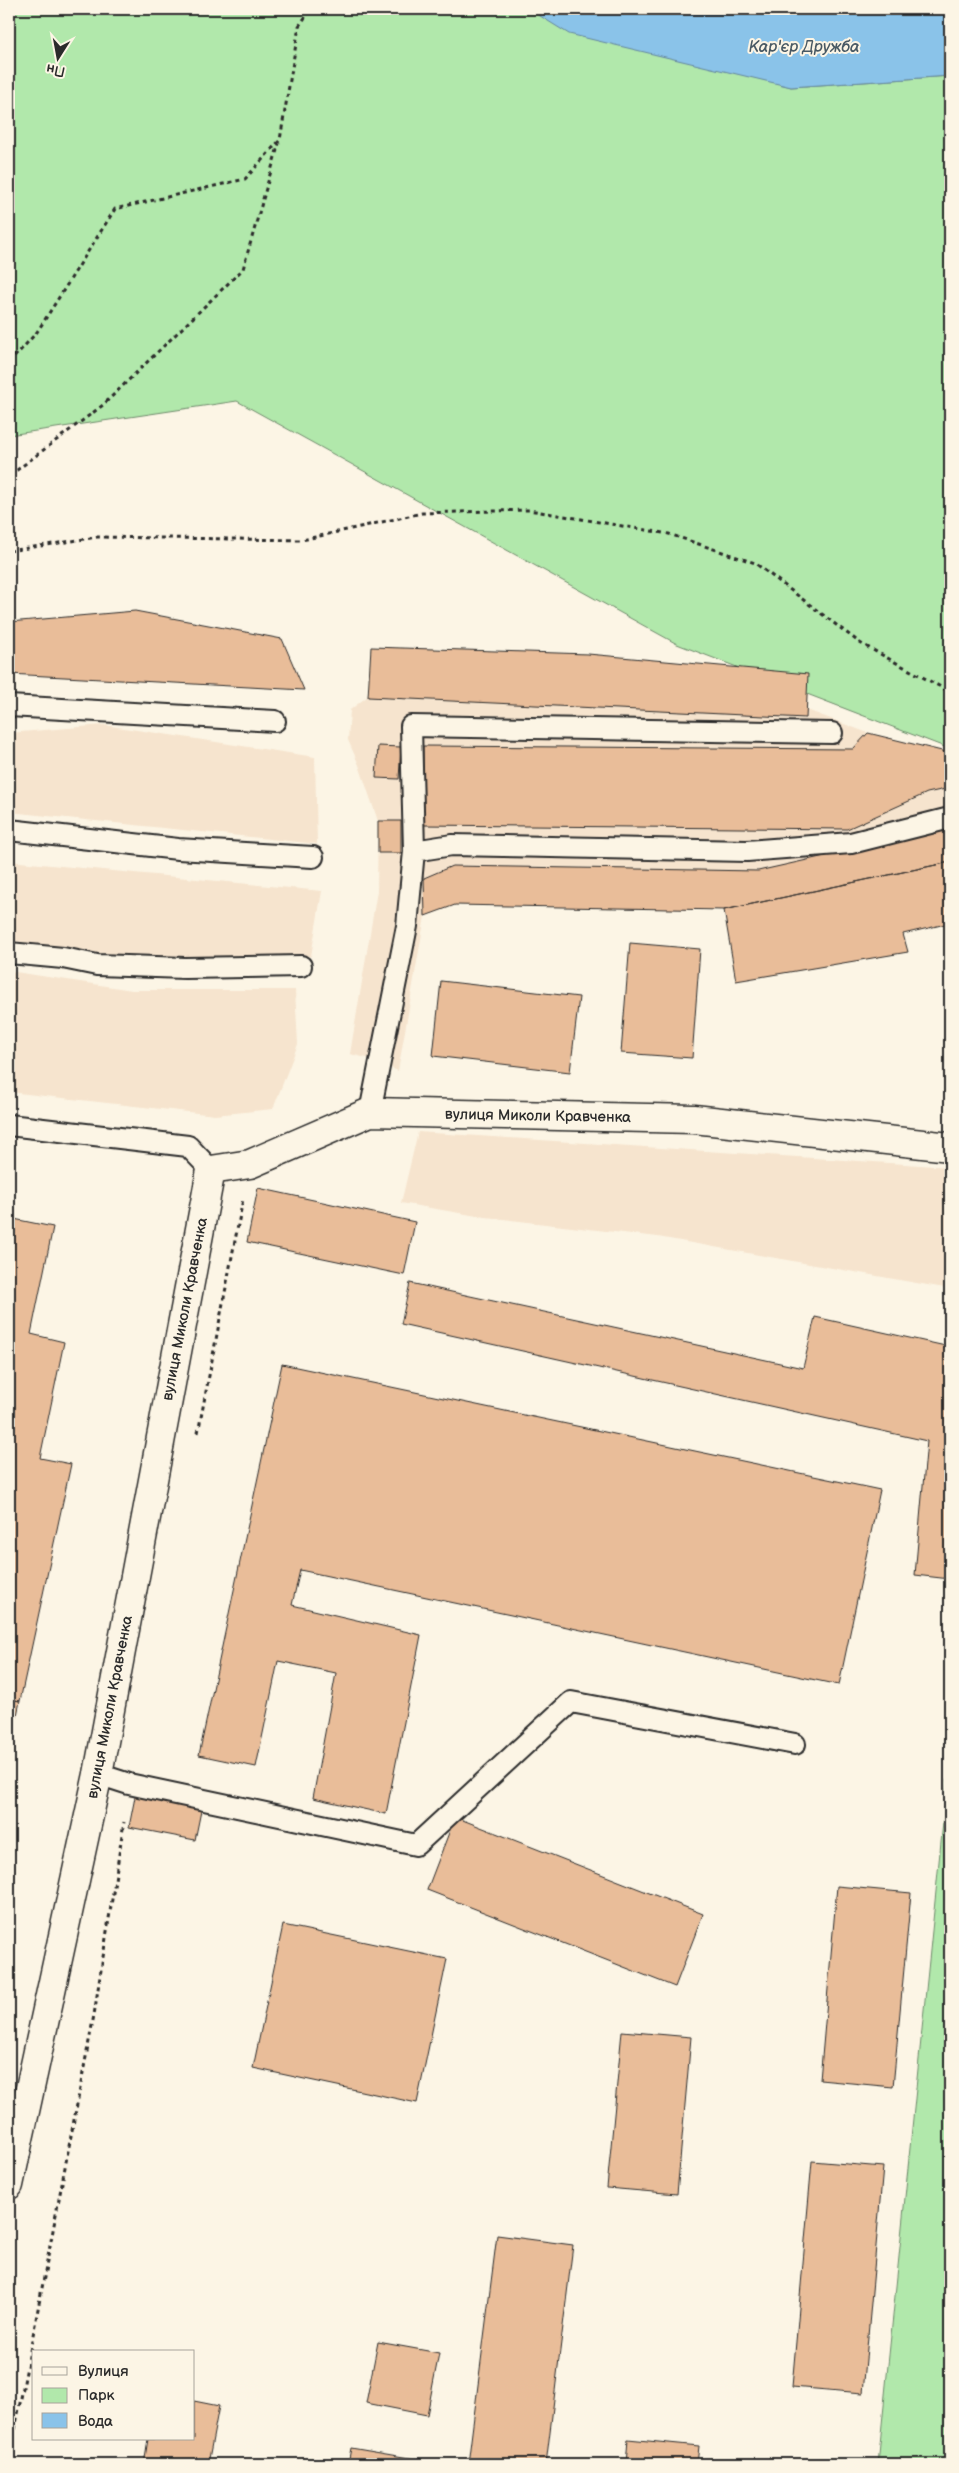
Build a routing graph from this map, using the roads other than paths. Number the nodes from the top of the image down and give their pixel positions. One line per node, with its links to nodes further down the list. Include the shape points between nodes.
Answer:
1 (9, 706): 2 (lane)
2 (275, 721)
3 (832, 733): 6 (lane, via 411,726)
4 (950, 818): 6 (lane, via 851,843 747,851 452,845)
5 (9, 830): 7 (lane, via 178,849)
6 (414, 851): 10 (lane, via 407,926)
7 (313, 857)
8 (9, 952): 9 (lane, via 97,965 185,968)
9 (301, 966)
10 (370, 1112): 12 (street, вулиця Миколи Кравченка, via 694,1119); 13 (street, вулиця Миколи Кравченка, via 250,1164)
11 (9, 1125): 13 (lane, via 188,1146)
12 (950, 1147)
13 (211, 1170): 15 (street, вулиця Миколи Кравченка)
14 (795, 1744): 15 (lane, via 571,1702 416,1845 129,1784)
15 (98, 1774): 16 (street, вулиця Миколи Кравченка)
16 (9, 2185)

